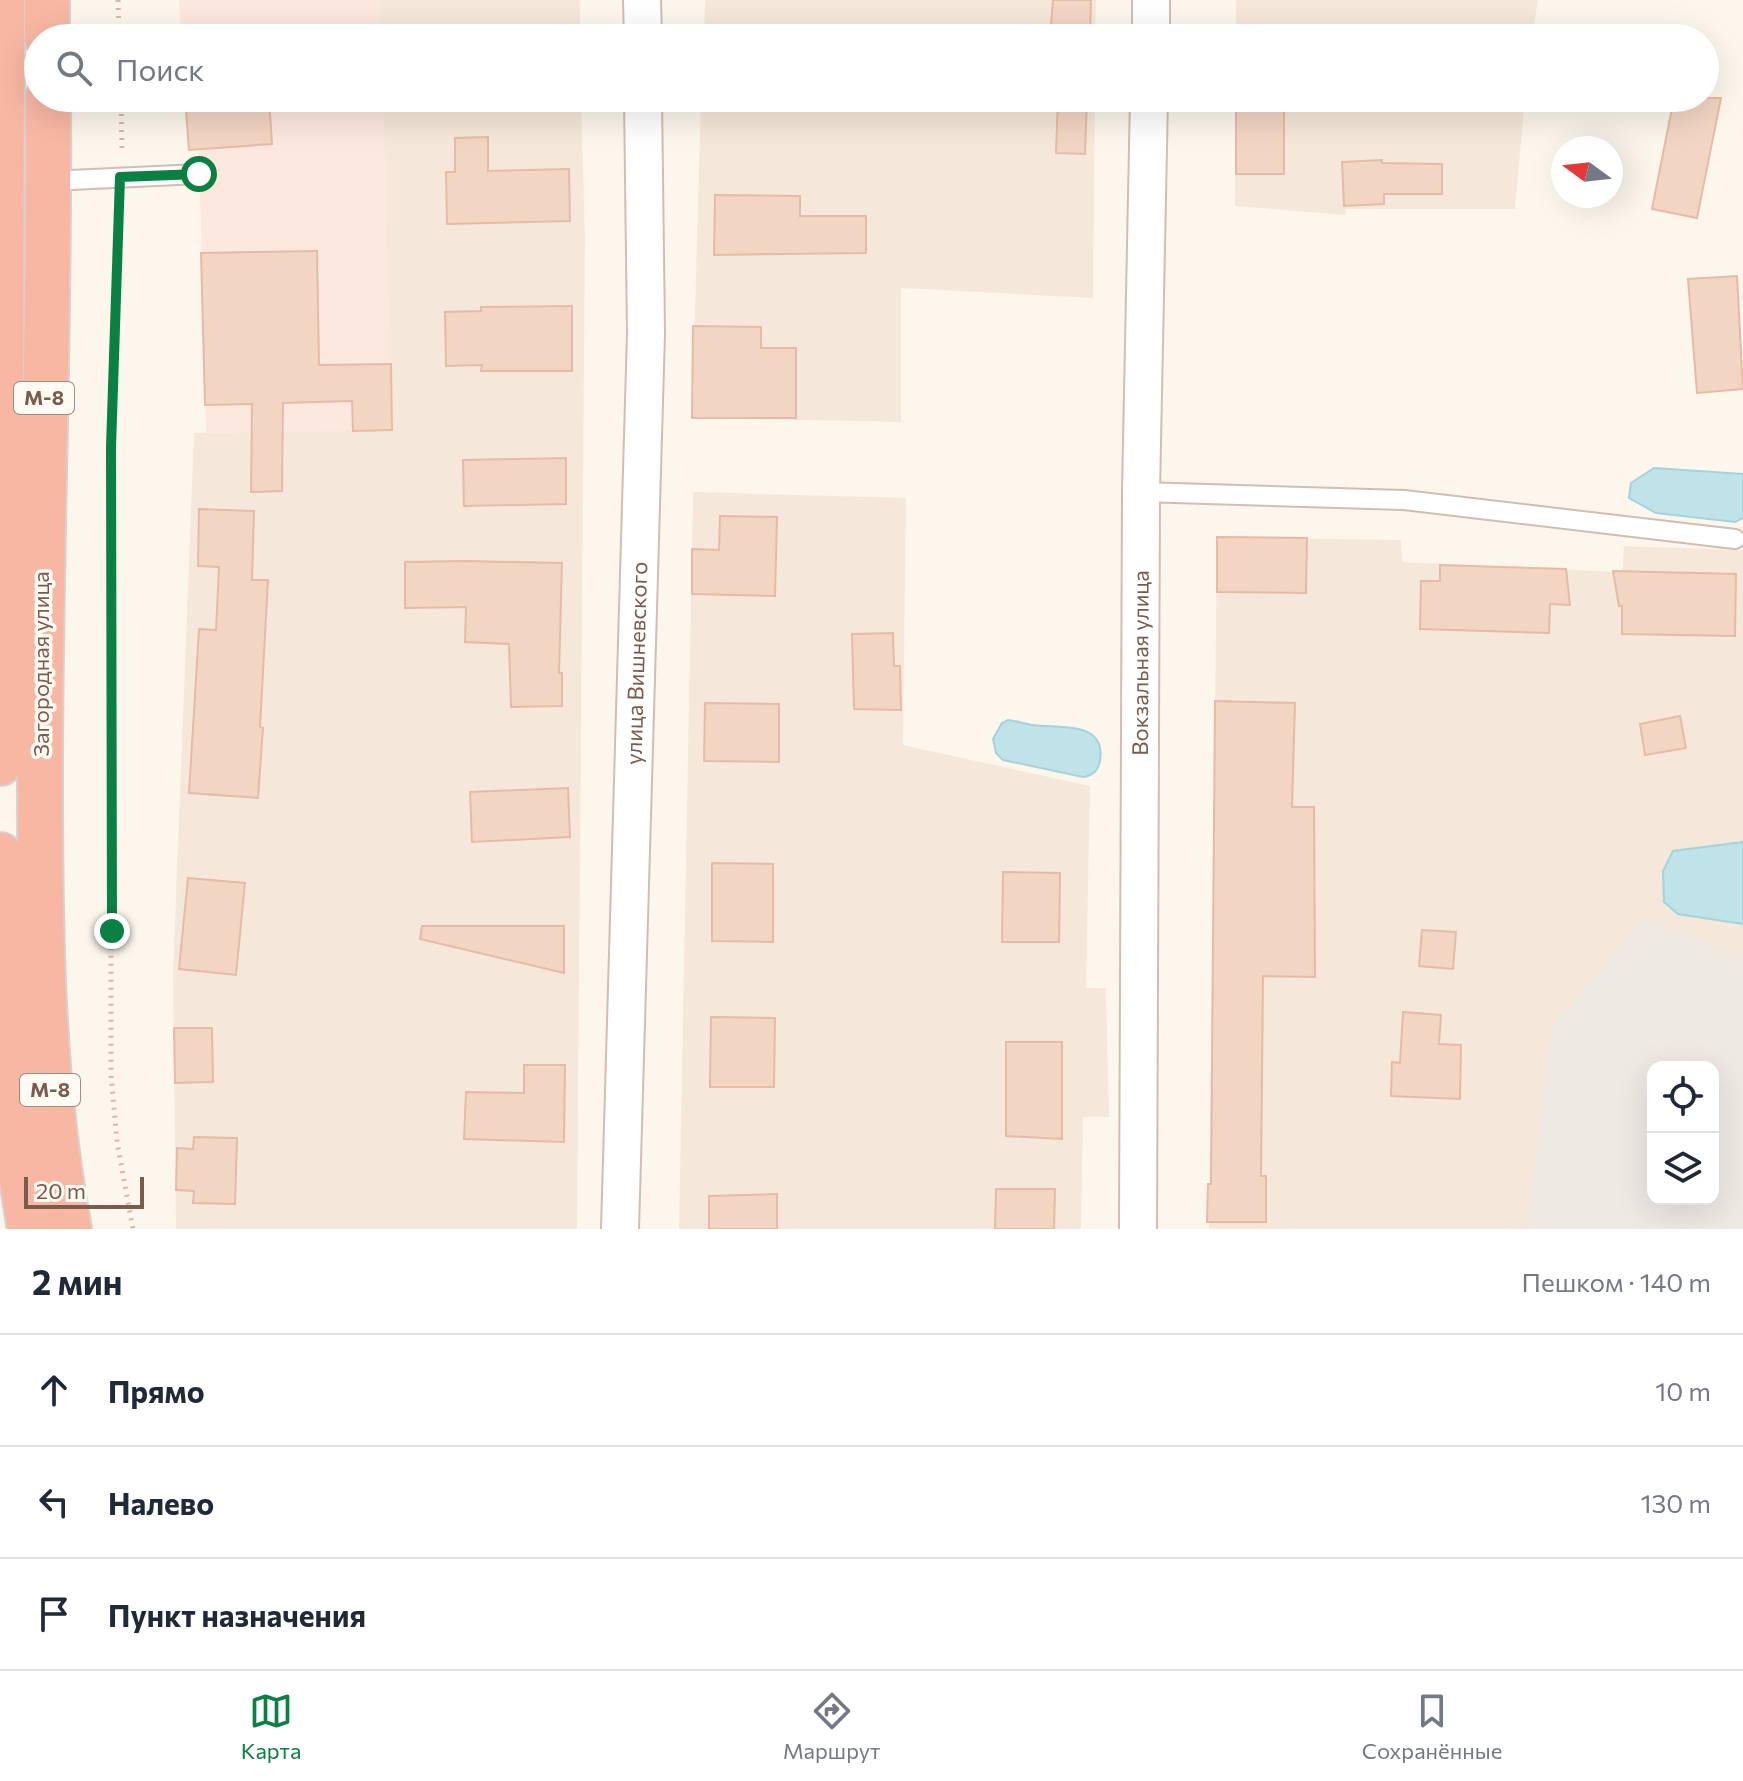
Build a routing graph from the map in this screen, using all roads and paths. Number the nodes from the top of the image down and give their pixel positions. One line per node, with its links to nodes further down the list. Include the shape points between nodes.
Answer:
1 (2, 0): 17 (highway, Загородная улица / М-8)
2 (47, 0): 6 (highway)
3 (118, 0): 7 (path)
4 (642, 0): 8 (street)
5 (1151, 0): 9 (street)
6 (47, 24)
7 (119, 24)
8 (643, 24)
9 (1151, 24)
10 (48, 112): 16 (highway, Загородная улица / М-8)
11 (121, 112): 15 (path)
12 (643, 112): 26 (street, улица Вишневского, via 646,333)
13 (1149, 112): 18 (street, Вокзальная улица)
14 (199, 174): 15 (lane)
15 (120, 177): 16 (lane); 25 (path, via 111,447 111,1074)
16 (49, 181): 24 (highway, Загородная улица / М-8, via 40,697 42,950 54,1134)
17 (1, 205): 20 (highway, Загородная улица / М-8)
18 (1141, 492): 19 (lane, via 1404,500); 27 (street, Вокзальная улица)
19 (1735, 539)
20 (0, 763)
21 (0, 855): 22 (highway, М-8)
22 (1, 905): 23 (highway, М-8, via 16,1143)
23 (30, 1229)
24 (69, 1229)
25 (133, 1229)
26 (620, 1229)
27 (1138, 1229)

